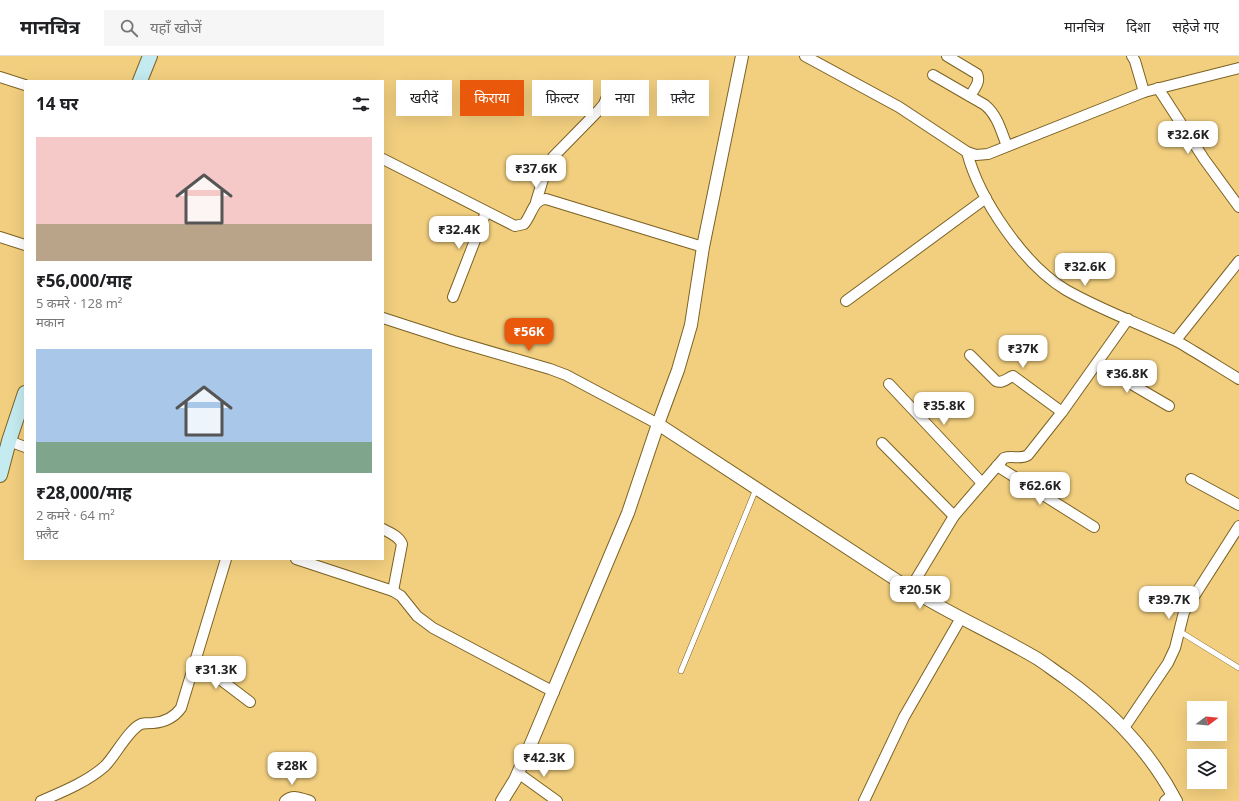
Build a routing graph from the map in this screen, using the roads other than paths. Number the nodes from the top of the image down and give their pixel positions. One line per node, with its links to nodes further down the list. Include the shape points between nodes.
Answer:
1 (150, 56): 9 (main road)
2 (742, 56): 24 (street)
3 (805, 56): 16 (street, via 899,107)
4 (947, 56): 13 (street, via 977,74 978,82)
5 (1132, 56): 12 (street)
6 (1239, 68): 11 (street)
7 (933, 75): 13 (street)
8 (0, 77): 10 (street)
9 (140, 80)
10 (24, 85)
11 (1158, 88): 12 (street); 20 (street)
12 (1144, 92): 15 (street)
13 (970, 96): 15 (street, via 991,110)
14 (601, 108): 19 (street, via 553,157)
15 (1007, 146): 16 (street, via 982,155)
16 (967, 152): 18 (street, via 973,172)
17 (384, 160): 21 (street)
18 (986, 198): 27 (street); 29 (street, via 1027,256 1048,277 1072,293)
19 (536, 202): 21 (street, via 528,220 520,226); 24 (street, via 546,199)
20 (1239, 207)
21 (486, 212): 26 (street)
22 (0, 237): 23 (street)
23 (24, 245)
24 (703, 247): 38 (street, via 686,346)
25 (1239, 261): 30 (street)
26 (453, 297)
27 (846, 301)
28 (384, 318): 38 (street, via 550,369 581,382)
29 (1128, 319): 30 (street); 32 (street)
30 (1176, 340): 33 (street)
31 (970, 355): 37 (street, via 996,381 1004,382 1013,376)
32 (1096, 364): 36 (street); 37 (street)
33 (1239, 379)
34 (889, 384): 45 (street)
35 (24, 396): 39 (main road)
36 (1169, 406)
37 (1062, 412): 42 (street, via 1028,455 1009,456)
38 (658, 424): 46 (street); 61 (street, via 628,513)
39 (9, 441): 41 (street); 43 (main road)
40 (882, 444): 48 (street)
41 (24, 447)
42 (997, 466): 45 (street); 50 (street)
43 (0, 475)
44 (1191, 479): 47 (street)
45 (982, 483): 48 (street)
46 (756, 489): 54 (street); 60 (lane)
47 (1239, 505)
48 (954, 516): 54 (street)
49 (1239, 526): 57 (street, via 1189,602)
50 (1094, 527)
51 (384, 529): 55 (street, via 401,540 402,544)
52 (226, 560): 58 (street)
53 (299, 560): 55 (street)
54 (910, 589): 56 (street)
55 (393, 591): 61 (street, via 401,596 417,616 433,628)
56 (961, 618): 63 (street, via 1039,660 1096,702); 71 (street, via 904,717)
57 (1178, 630): 59 (lane); 63 (street, via 1168,663)
58 (196, 661): 62 (street); 66 (street, via 177,715 161,722 140,725 99,770)
59 (1239, 668)
60 (681, 671)
61 (554, 692): 64 (street)
62 (250, 702)
63 (1124, 728): 65 (street, via 1150,760)
64 (518, 773): 69 (street); 70 (street)
65 (1171, 799)
66 (44, 800)
67 (285, 801): 68 (street, via 294,796)
68 (310, 801)
69 (502, 801)
70 (557, 801)
71 (864, 801)

